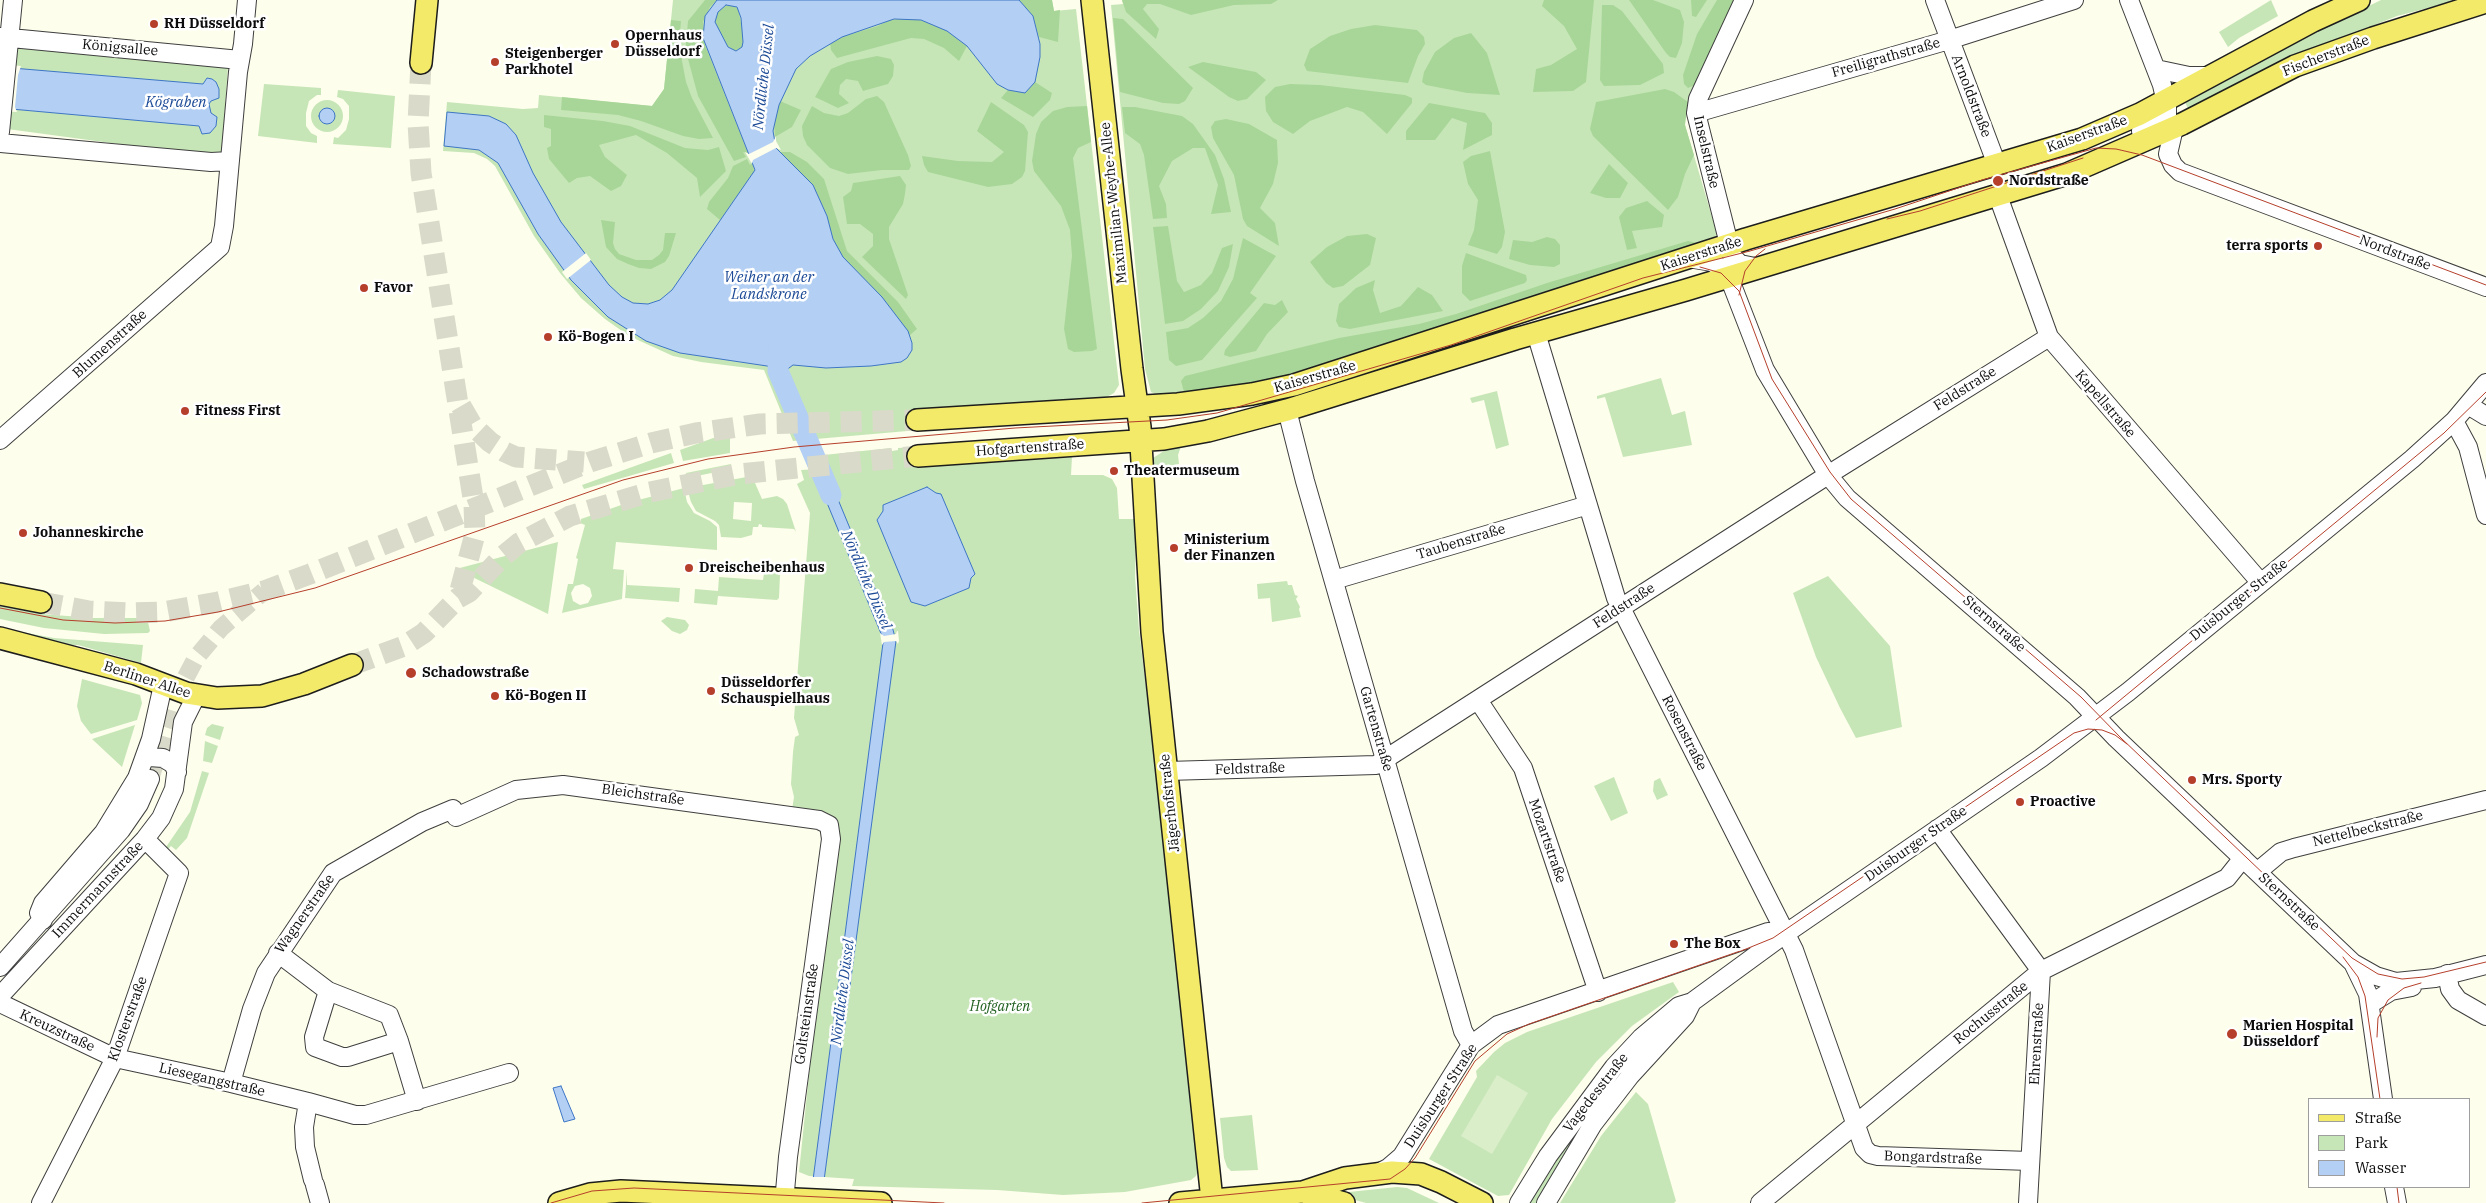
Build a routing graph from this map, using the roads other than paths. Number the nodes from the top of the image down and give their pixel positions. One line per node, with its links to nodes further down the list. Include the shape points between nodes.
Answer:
1 (13, 0): 11 (street)
2 (247, 0): 13 (street)
3 (427, 0): 14 (main road)
4 (1092, 0): 35 (main road, Maximilian-Weyhe-Allee, via 1130,359)
5 (1744, 0): 18 (street, Inselstraße, via 1698,99)
6 (1935, 0): 12 (street, Arnoldstraße)
7 (2074, 0): 12 (street, Freiligrathstraße)
8 (2129, 0): 15 (street)
9 (2358, 0): 16 (main road)
10 (2486, 2): 20 (main road, Fischerstraße, via 2310,60)
11 (5, 38): 13 (street, Königsallee); 19 (street, via 7,59)
12 (1950, 40): 18 (street, Freiligrathstraße); 24 (street, Arnoldstraße)
13 (240, 60): 23 (street)
14 (421, 63)
15 (2156, 69): 16 (street, via 2189,76); 17 (street)
16 (2208, 76): 17 (main road)
17 (2166, 100): 22 (street, Kaiserstraße, via 2167,112 2162,121 2142,130); 24 (main road, Kaiserstraße, via 2089,136)
18 (1696, 113): 26 (street, Inselstraße)
19 (1, 124)
20 (2174, 128): 22 (main road, Kaiserstraße); 30 (street, Nordstraße, via 2168,154 2180,172)
21 (0, 143): 23 (street)
22 (2102, 158): 25 (main road, Kaiserstraße, via 2067,174)
23 (230, 161): 40 (street, Blumenstraße, via 220,247)
24 (1997, 165): 26 (main road, Kaiserstraße)
25 (1998, 196): 28 (main road, Kaiserstraße); 32 (street, Kapellstraße)
26 (1728, 245): 27 (main road, Kaiserstraße); 28 (street, Inselstraße, via 1736,261)
27 (1688, 258): 29 (street, via 1712,262); 35 (main road, Kaiserstraße, via 1294,386 1215,400)
28 (1755, 267): 29 (main road, Kaiserstraße)
29 (1729, 276): 31 (main road, Kaiserstraße); 43 (street, Sternstraße, via 1765,370)
30 (2486, 287)
31 (1536, 333): 36 (main road, Kaiserstraße); 44 (street, Rosenstraße)
32 (2049, 337): 43 (street, Feldstraße); 47 (street, Kapellstraße)
33 (2486, 383): 34 (street, Duisburger Straße)
34 (2468, 405): 37 (street); 39 (street, Duisburger Straße)
35 (1138, 406): 38 (main road); 41 (main road, Jägerhofstraße)
36 (1288, 410): 41 (main road, Kaiserstraße, via 1208,431); 46 (street, Gartenstraße)
37 (2486, 416)
38 (917, 420)
39 (2454, 421): 45 (street, via 2468,447); 47 (street, Duisburger Straße)
40 (2, 433)
41 (1141, 441): 42 (main road, Hofgartenstraße); 59 (main road, Jägerhofstraße, via 1152,632)
42 (918, 456)
43 (1828, 475): 50 (street, Feldstraße); 56 (street, Sternstraße, via 1868,518)
44 (1588, 504): 46 (street, Taubenstraße); 50 (street, Rosenstraße)
45 (2486, 515)
46 (1334, 580): 57 (street, Gartenstraße)
47 (2261, 582): 56 (street, Duisburger Straße)
48 (0, 594): 49 (main road)
49 (41, 602)
50 (1621, 608): 55 (street, Feldstraße); 70 (street, Rosenstraße)
51 (1, 640): 53 (main road, Berliner Allee, via 136,674)
52 (352, 665): 54 (main road, Berliner Allee, via 262,696 232,699)
53 (163, 685): 54 (main road, Berliner Allee); 58 (street, Immermannstraße)
54 (196, 696): 60 (street, Immermannstraße, via 183,722)
55 (1478, 700): 57 (street, Feldstraße); 78 (street, Mozartstraße, via 1523,768)
56 (2096, 716): 65 (street, Duisburger Straße); 67 (street, Sternstraße)
57 (1385, 760): 59 (street, Feldstraße, via 1376,765); 85 (street, Gartenstraße, via 1463,1031)
58 (143, 761): 60 (street, via 149,757 163,758 173,764); 69 (street, Immermannstraße, via 126,799 111,822 42,903 39,913)
59 (1167, 771): 99 (main road, Jägerhofstraße)
60 (177, 772): 66 (street, Immermannstraße, via 169,804)
61 (150, 779): 69 (street, Immermannstraße, via 139,804 121,830)
62 (2486, 800): 68 (street, Nettelbeckstraße, via 2281,852)
63 (455, 813): 64 (street, Bleichstraße, via 516,790 563,785 819,820); 71 (street, Wagnerstraße, via 422,822 339,867)
64 (831, 829): 98 (street, Goltsteinstraße)
65 (1937, 829): 70 (street, Duisburger Straße); 75 (street)
66 (145, 839): 79 (street, Immermannstraße); 86 (street, Klosterstraße, via 179,873)
67 (2243, 858): 68 (street, Sternstraße); 75 (street, Rochusstraße, via 2227,878)
68 (2257, 872): 72 (street, Sternstraße)
69 (43, 920): 74 (street, Immermannstraße)
70 (1785, 934): 78 (street, Duisburger Straße, via 1768,932); 80 (street, Vagedesstraße); 92 (street, Rosenstraße, via 1794,950)
71 (278, 953): 77 (street); 88 (street, Wagnerstraße, via 266,972)
72 (2353, 963): 76 (street, Sternstraße, via 2376,976 2396,982); 82 (street, Sternstraße, via 2365,985)
73 (2486, 965): 76 (street)
74 (0, 967)
75 (2041, 972): 92 (street, Rochusstraße); 93 (street, Ehrenstraße)
76 (2441, 976): 82 (street, via 2391,991); 83 (street, via 2458,1000)
77 (328, 991): 84 (street, via 389,1015); 84 (street, via 314,1037 315,1047 342,1057)
78 (1598, 992): 85 (street, Duisburger Straße, via 1512,1019)
79 (0, 996)
80 (1692, 1002): 107 (street, Vagedesstraße, via 1678,1006 1614,1067 1548,1156); 108 (street, Vagedesstraße, via 1685,1016 1636,1069 1593,1124)
81 (0, 1003): 86 (street, Kreuzstraße)
82 (2370, 1004): 89 (street, Sternstraße)
83 (2486, 1016)
84 (399, 1041): 90 (street)
85 (1471, 1045): 94 (street, Duisburger Straße, via 1402,1156)
86 (115, 1058): 88 (street, Liesegangstraße); 100 (street, Klosterstraße)
87 (509, 1073): 90 (street, Liesegangstraße)
88 (231, 1083): 91 (street, Liesegangstraße)
89 (2383, 1098)
90 (417, 1101): 91 (street, Liesegangstraße, via 361,1116)
91 (308, 1102): 101 (street, via 305,1147)
92 (1856, 1124): 93 (street, Bongardstraße, via 1864,1148 1878,1156); 109 (street, Rochusstraße)
93 (2030, 1162): 110 (street, Ehrenstraße)
94 (1378, 1173): 96 (main road, Duisburger Straße, via 1345,1178); 106 (main road, via 1421,1174)
95 (2394, 1188): 111 (street)
96 (1303, 1192): 99 (main road, Duisburger Straße); 105 (main road, Duisburger Straße)
97 (655, 1198): 98 (main road); 102 (main road, via 616,1191)
98 (800, 1200): 103 (main road)
99 (1212, 1200): 104 (main road, Duisburger Straße)
100 (41, 1203)
101 (320, 1203)
102 (560, 1203)
103 (882, 1203)
104 (1180, 1203)
105 (1344, 1203)
106 (1482, 1203)
107 (1519, 1203)
108 (1546, 1203)
109 (1760, 1203)
110 (2028, 1203)
111 (2397, 1203)

